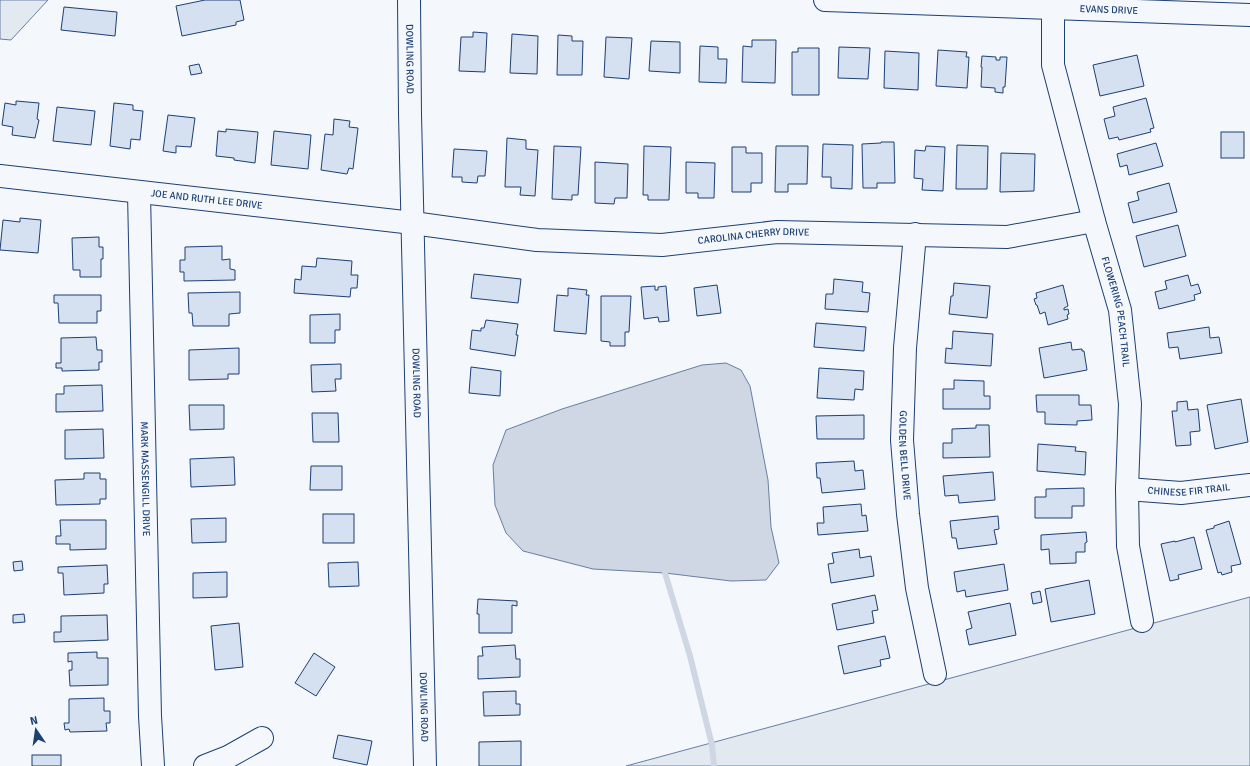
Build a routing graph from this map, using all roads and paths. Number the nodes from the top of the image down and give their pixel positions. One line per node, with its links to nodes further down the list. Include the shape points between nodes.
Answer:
1 (409, 0): 8 (street, DOWLING ROAD)
2 (824, 0): 3 (street, EVANS DRIVE)
3 (1053, 9): 4 (street, EVANS DRIVE); 7 (street, FLOWERING PEACH TRAIL, via 1053,65)
4 (1250, 15)
5 (0, 176): 6 (street, JOE AND RUTH LEE DRIVE)
6 (139, 192): 8 (street, JOE AND RUTH LEE DRIVE); 15 (street, MARK MASSENGILL DRIVE)
7 (1094, 221): 9 (street, CAROLINA CHERRY DRIVE, via 1007,237); 11 (street, FLOWERING PEACH TRAIL, via 1120,310 1130,404)
8 (413, 223): 9 (street, CAROLINA CHERRY DRIVE, via 537,240 662,245 777,232); 17 (street, DOWLING ROAD)
9 (915, 234): 13 (street, GOLDEN BELL DRIVE, via 905,348 902,440 917,588)
10 (1250, 485): 11 (street, CHINESE FIR TRAIL, via 1181,493)
11 (1127, 489): 12 (street, FLOWERING PEACH TRAIL, via 1128,546)
12 (1142, 621)
13 (935, 674)
14 (262, 738): 16 (street, via 228,757)
15 (153, 766)
16 (205, 766)
17 (425, 766)

